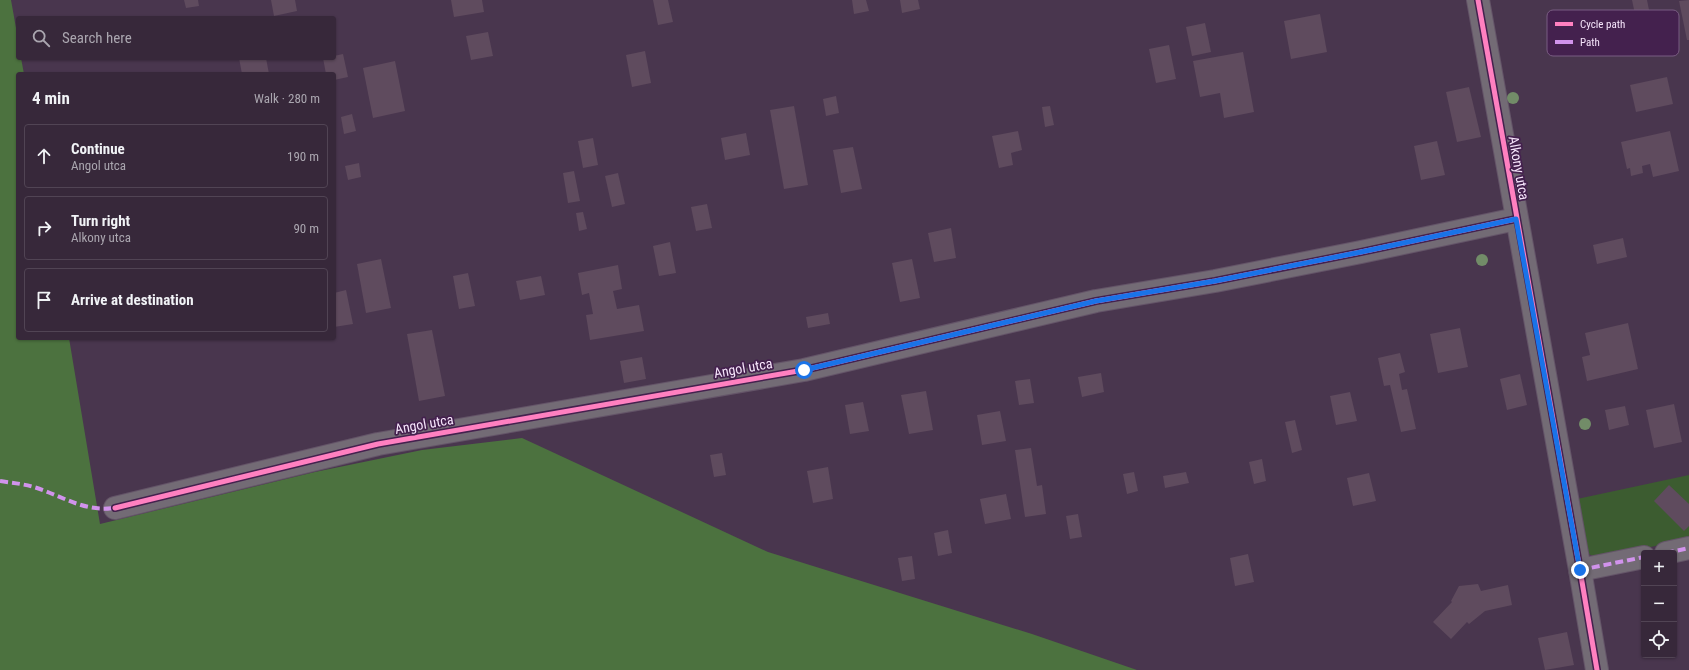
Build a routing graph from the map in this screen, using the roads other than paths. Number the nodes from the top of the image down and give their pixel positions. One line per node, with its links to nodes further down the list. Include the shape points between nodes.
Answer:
1 (1478, 0): 2 (street, Alkony utca)
2 (1516, 219): 3 (street, Angol utca, via 1292,266 1096,301 804,370 378,444); 7 (street, Alkony utca)
3 (114, 508)
4 (1689, 548): 5 (street)
5 (1677, 551)
6 (1641, 558): 7 (street)
7 (1580, 570): 8 (street, Alkony utca)
8 (1597, 670)

